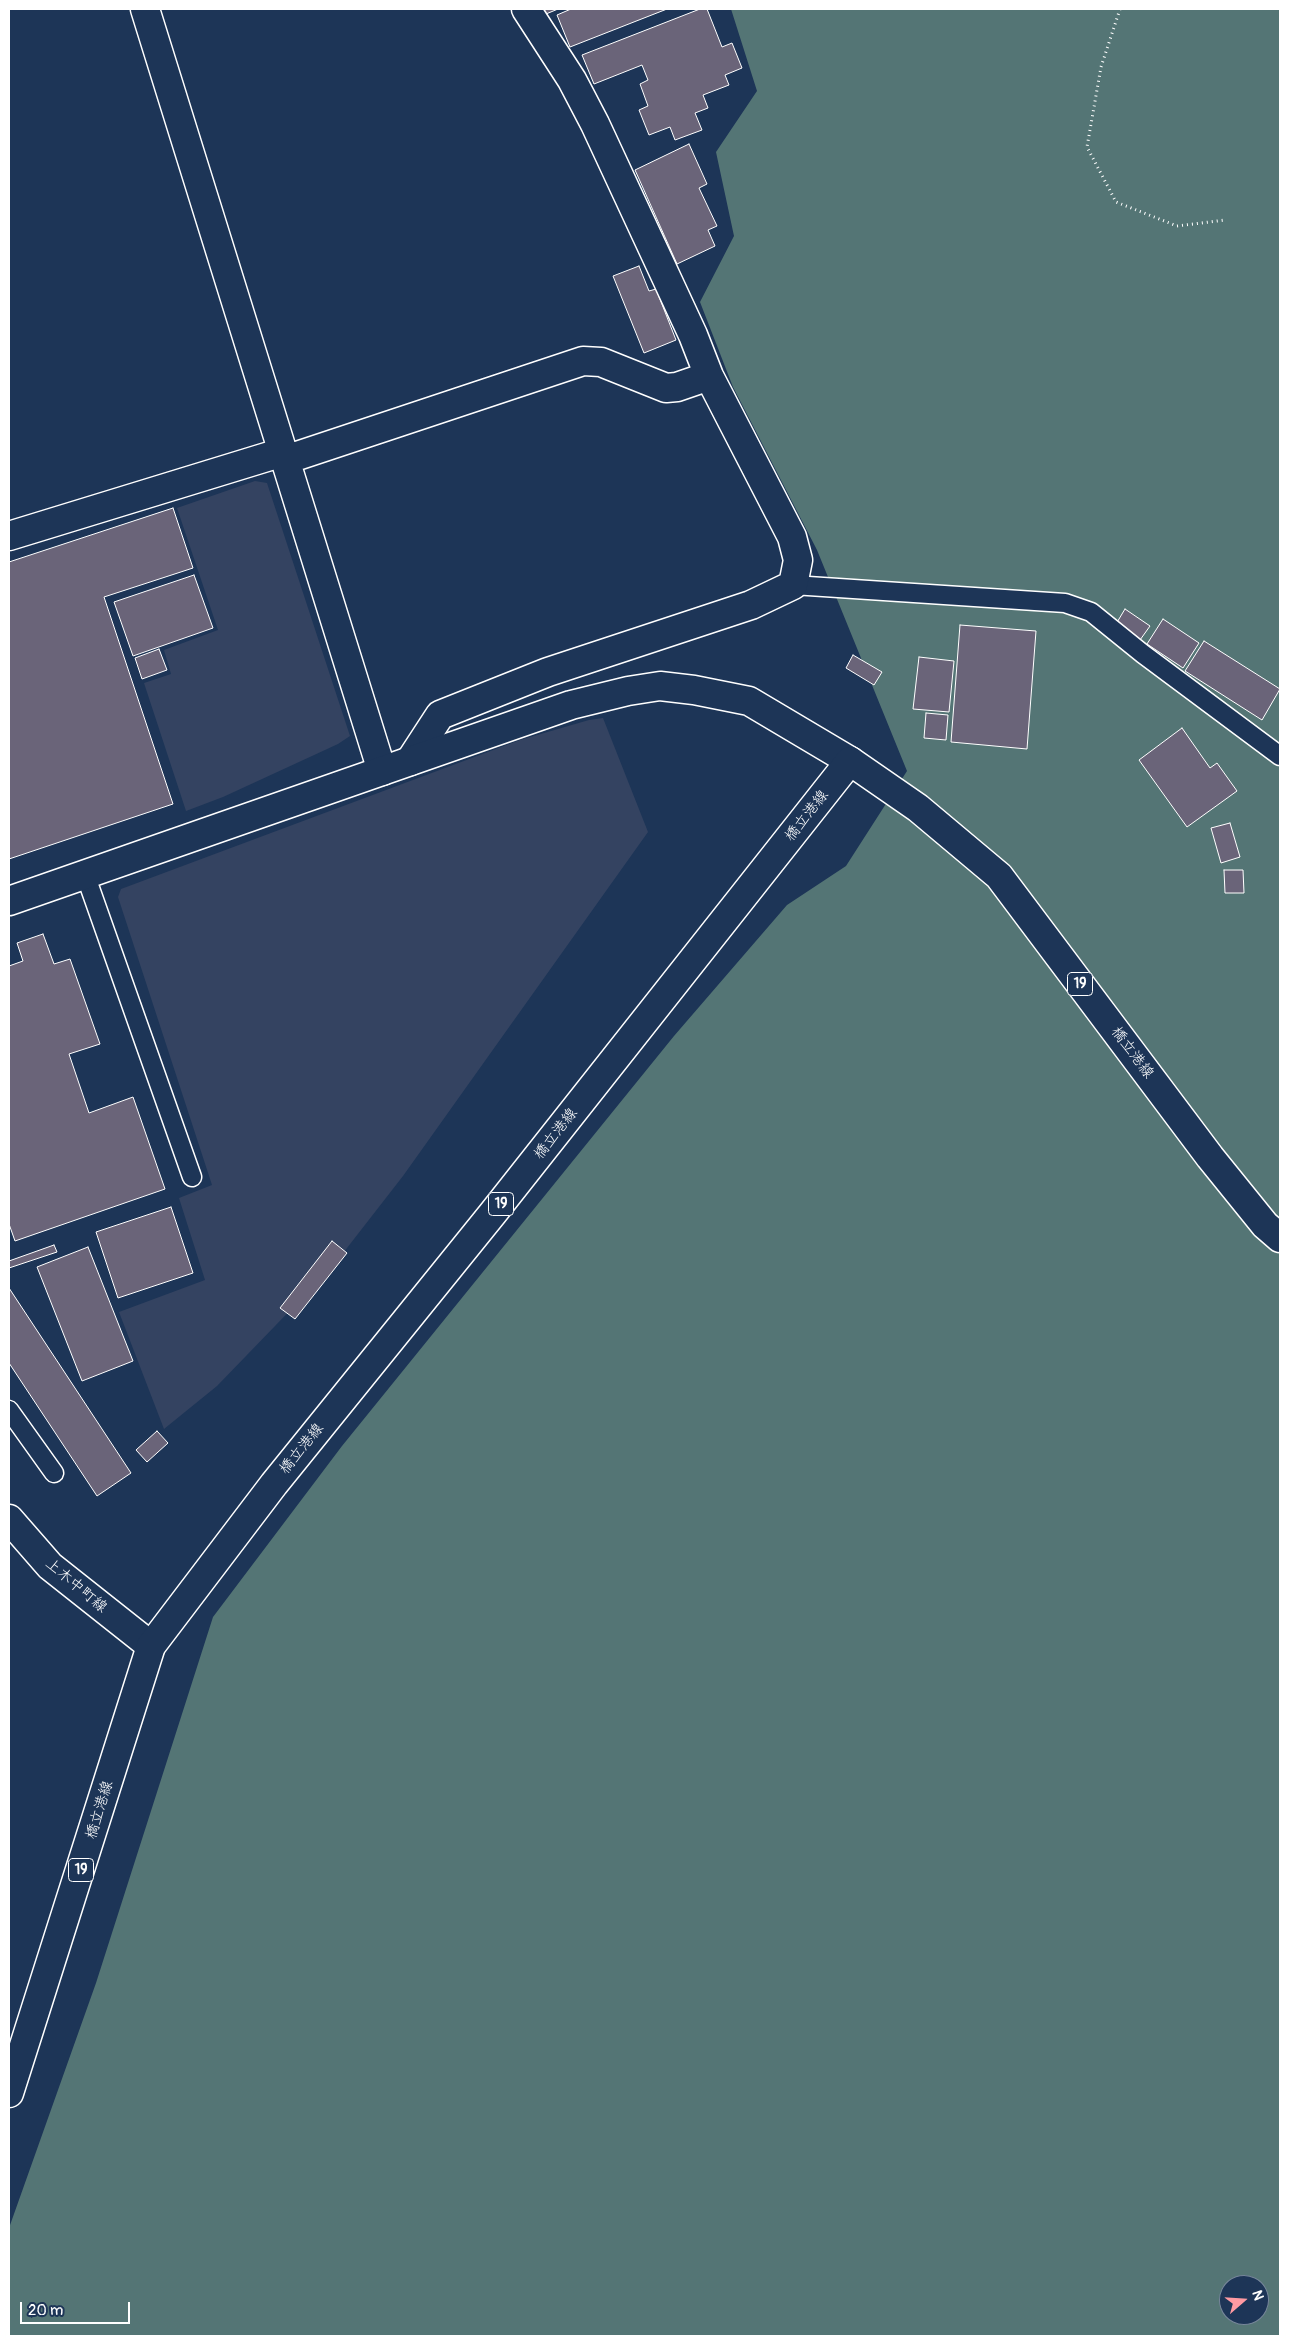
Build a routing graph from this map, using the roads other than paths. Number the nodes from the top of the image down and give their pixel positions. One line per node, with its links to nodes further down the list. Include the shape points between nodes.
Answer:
1 (145, 9): 4 (street)
2 (526, 9): 3 (street, via 572,80 595,124)
3 (710, 376): 4 (street, via 666,388 601,362 583,361); 6 (street, via 792,538 798,560)
4 (284, 456): 5 (street); 10 (street)
5 (9, 536)
6 (793, 585): 7 (lane, via 1065,603 1091,612); 8 (street, via 750,606 548,672 440,715)
7 (1280, 756)
8 (410, 761): 9 (street, via 571,705 660,686 749,702); 10 (street)
9 (850, 761): 14 (street, 橋立港線 / 19, via 918,808 999,876 1210,1157 1265,1225); 18 (street, 橋立港線 / 19, via 274,1484)
10 (382, 771): 11 (street)
11 (85, 874): 12 (street); 13 (lane)
12 (9, 901)
13 (192, 1177)
14 (1280, 1238)
15 (9, 1410): 16 (lane)
16 (54, 1472)
17 (9, 1519): 18 (street, 上木中町線, via 50,1566)
18 (151, 1646): 19 (street, 橋立港線 / 19)
19 (9, 2093)

